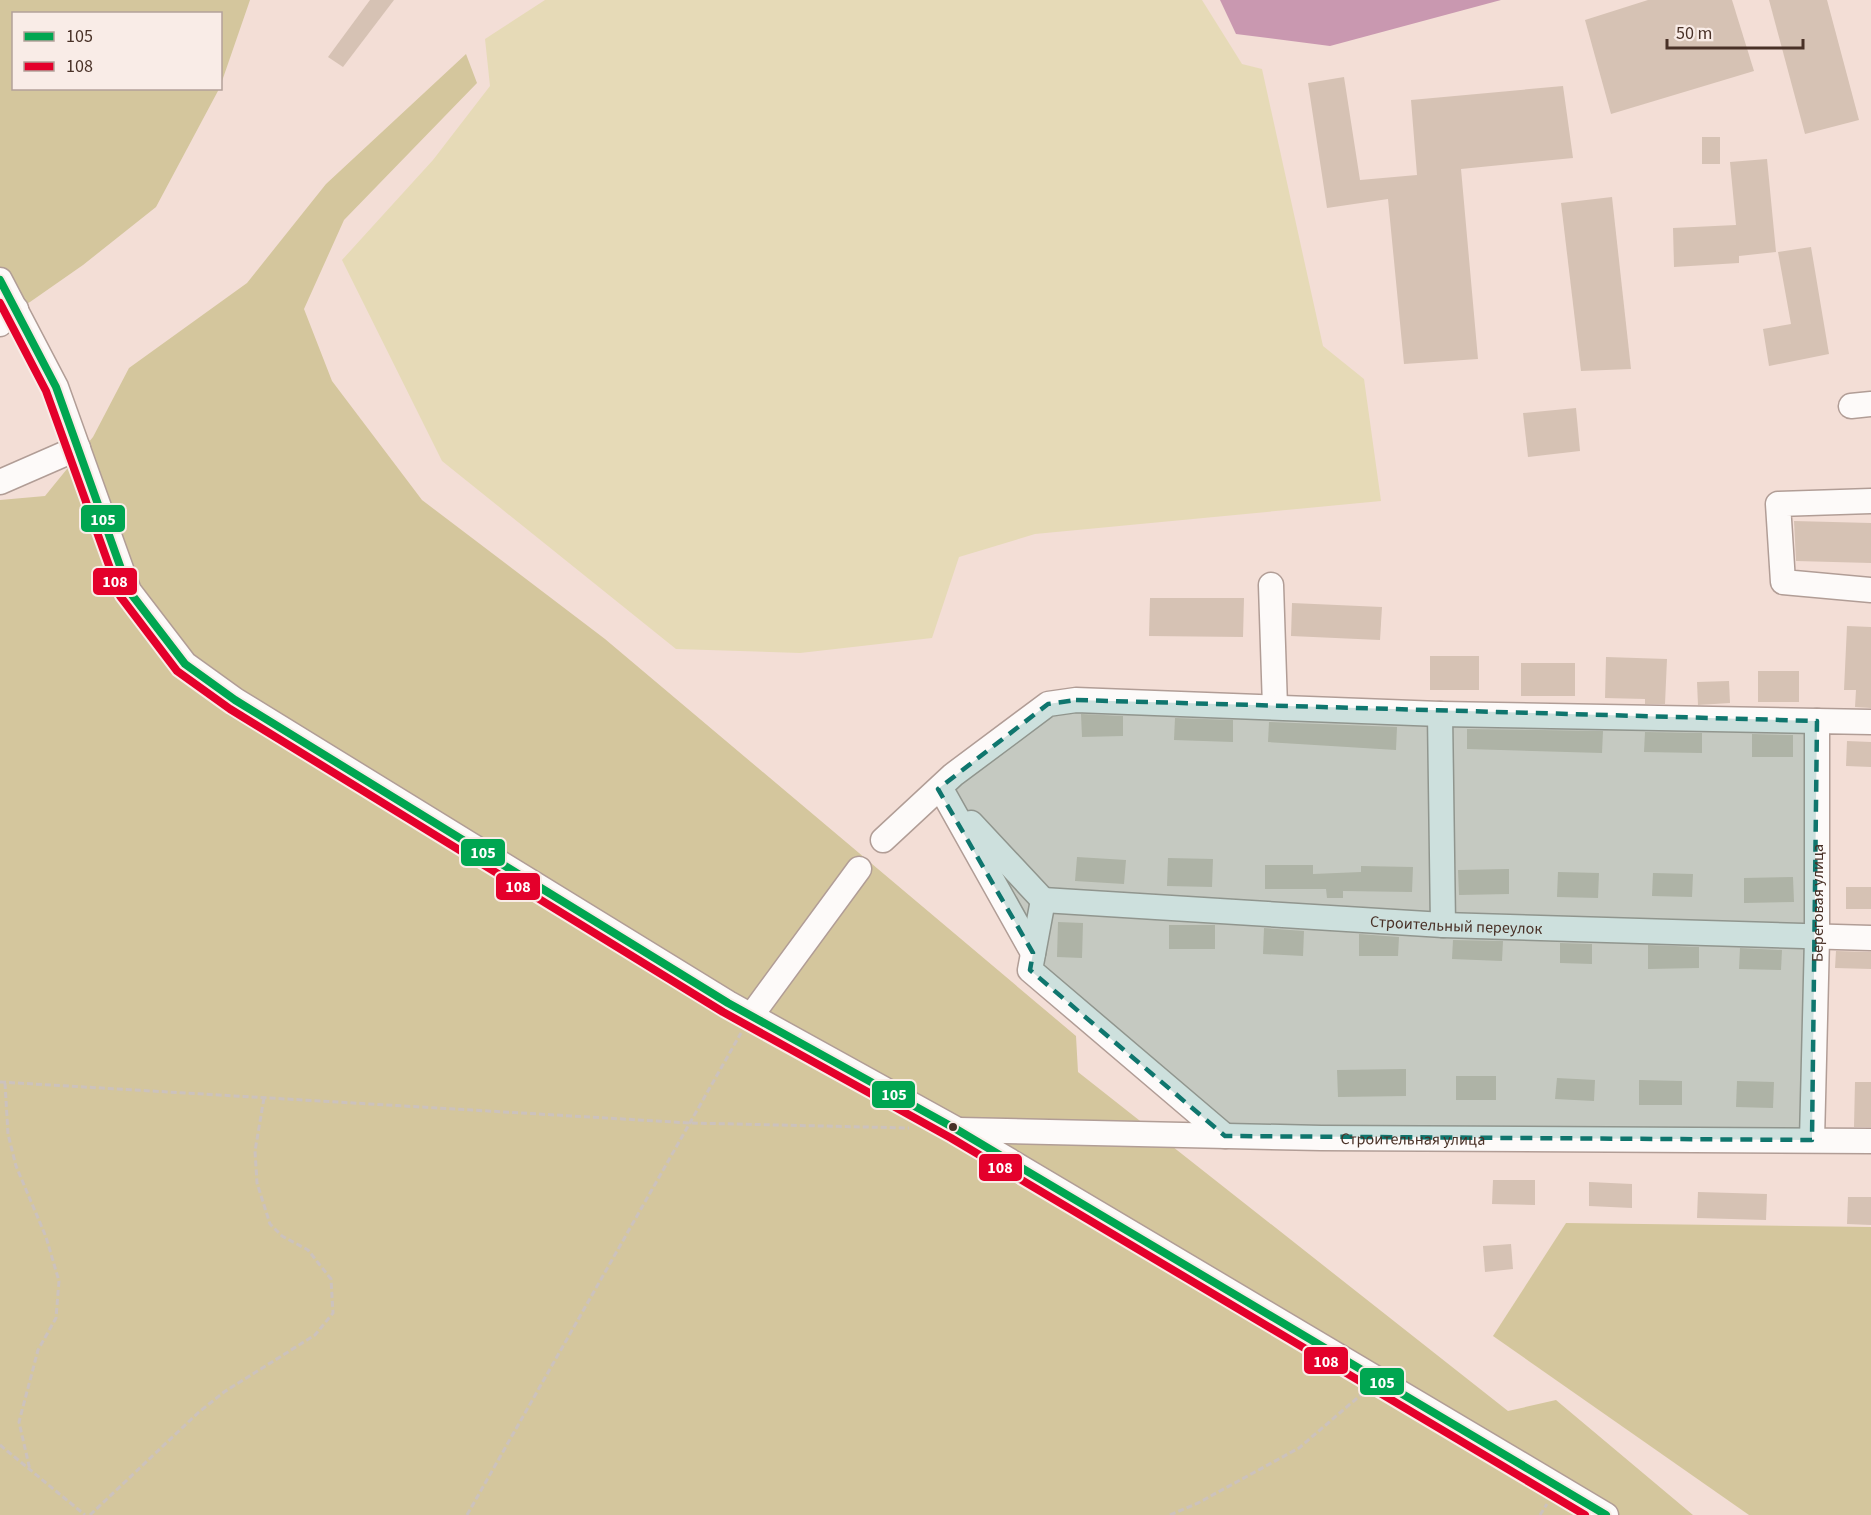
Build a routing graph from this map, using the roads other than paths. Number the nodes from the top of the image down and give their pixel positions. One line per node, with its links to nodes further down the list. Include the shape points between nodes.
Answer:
1 (0, 280): 2 (street)
2 (8, 317): 3 (street, via 56,387)
3 (78, 448): 4 (street); 20 (street, via 129,591 184,663 235,700)
4 (0, 482)
5 (1871, 501): 7 (street, via 1778,504 1783,582)
6 (1271, 585): 8 (street)
7 (1871, 590)
8 (1275, 707): 9 (street); 12 (street, via 1076,700 1048,704)
9 (1440, 714): 10 (street); 16 (street)
10 (1817, 721): 11 (street); 17 (street, Береговая улица)
11 (1871, 722)
12 (942, 792): 13 (street); 15 (street); 19 (street)
13 (883, 840)
14 (859, 869): 20 (street)
15 (1043, 900): 16 (street, Строительный переулок); 19 (street)
16 (1443, 925): 17 (street, Строительный переулок)
17 (1817, 938): 18 (street, Строительный переулок); 23 (street, Береговая улица)
18 (1871, 938)
19 (1033, 953): 22 (street, via 1030,970)
20 (751, 1016): 21 (street)
21 (956, 1130): 22 (street, Строительная улица); 25 (street)
22 (1225, 1136): 23 (street, Строительная улица)
23 (1812, 1140): 24 (street, Строительная улица)
24 (1871, 1140)
25 (1606, 1515)

